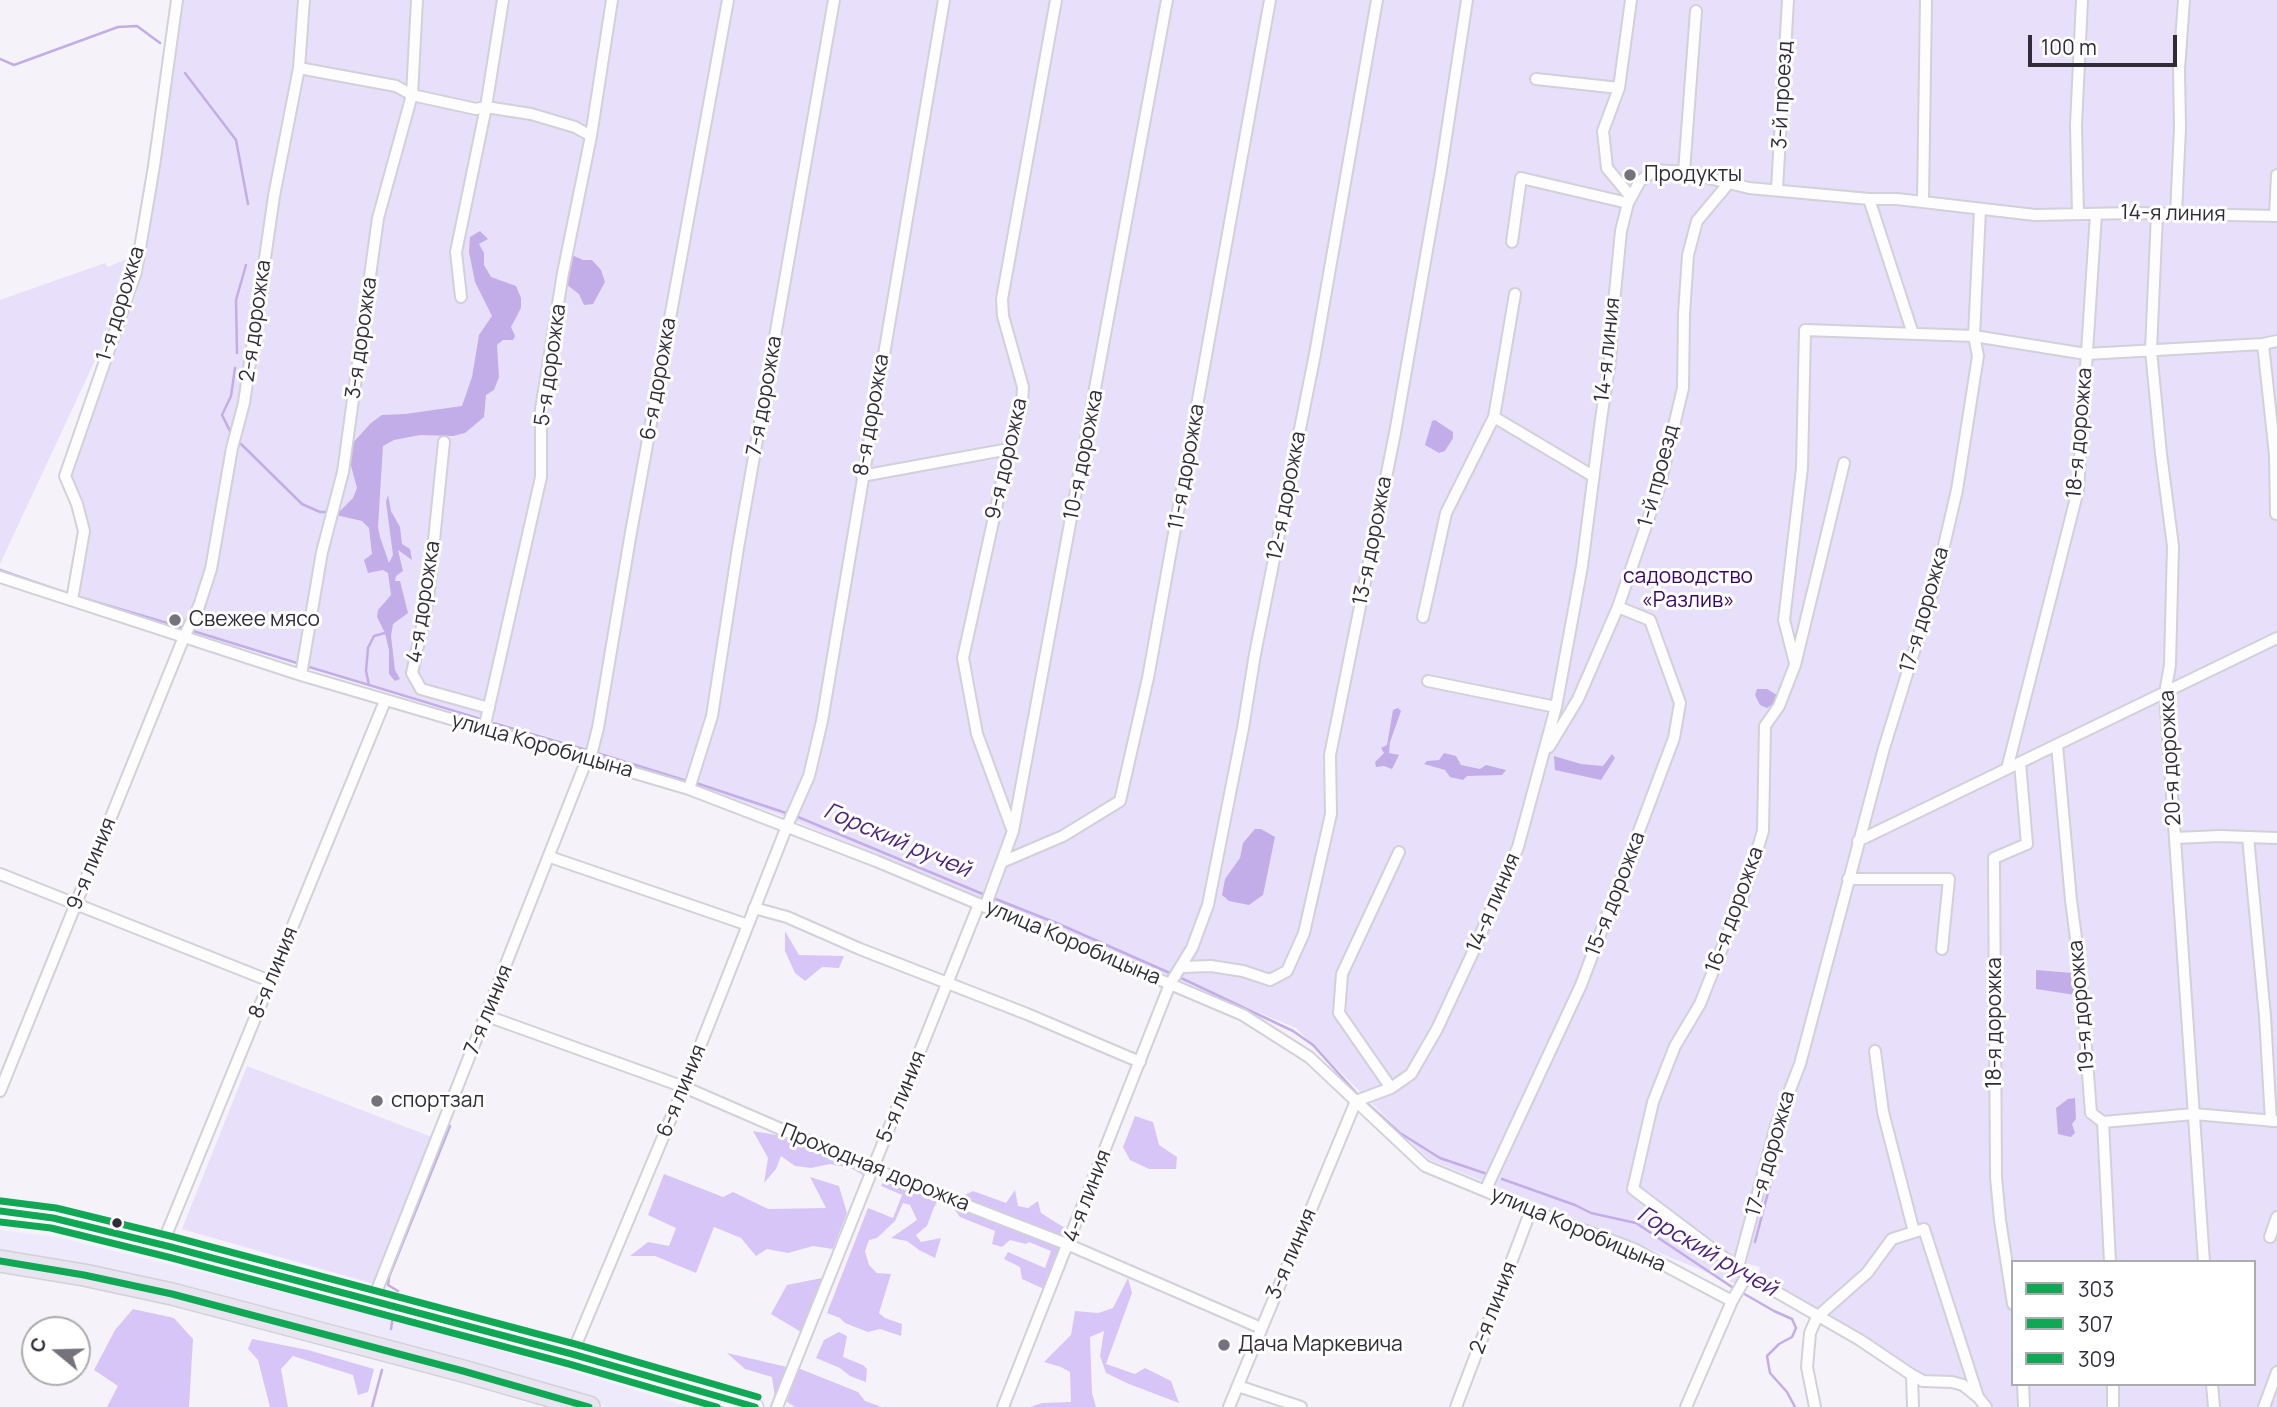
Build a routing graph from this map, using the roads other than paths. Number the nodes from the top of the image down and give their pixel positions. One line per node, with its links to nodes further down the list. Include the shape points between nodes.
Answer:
1 (177, 0): 56 (street, 1-я дорожка, via 136,272 65,476 84,531)
2 (304, 0): 20 (street, 2-я дорожка)
3 (417, 0): 23 (street, 3-я дорожка)
4 (503, 0): 24 (street)
5 (612, 0): 25 (street, 5-я дорожка)
6 (727, 0): 70 (street, 6-я дорожка)
7 (834, 0): 74 (street, 7-я дорожка, via 712,716)
8 (944, 0): 52 (street, 8-я дорожка)
9 (1056, 0): 50 (street, 9-я дорожка, via 1002,299 1023,387)
10 (1167, 0): 76 (street, 10-я дорожка)
11 (1270, 0): 83 (street, 11-я дорожка, via 1149,678 1120,801 1063,836)
12 (1377, 0): 91 (street, 12-я дорожка, via 1315,354 1208,905)
13 (1467, 0): 91 (street, 13-я дорожка, via 1395,433 1330,755 1331,814 1304,933 1287,971 1270,980 1211,966)
14 (1632, 0): 22 (street)
15 (1788, 0): 29 (street, 3-й проезд)
16 (1926, 0): 32 (street)
17 (2082, 0): 34 (street, via 2076,125)
18 (2184, 0): 37 (street)
19 (1696, 11): 26 (street)
20 (299, 68): 23 (street, via 396,86); 59 (street, 2-я дорожка, via 274,195 244,403 211,569)
21 (1536, 79): 22 (street)
22 (1619, 88): 31 (street, via 1603,131 1607,168)
23 (412, 95): 24 (street); 62 (street, 3-я дорожка, via 378,218 344,472 322,552)
24 (486, 107): 25 (street, via 531,114); 41 (street, via 456,252)
25 (591, 136): 67 (street, 5-я дорожка, via 541,410 541,477)
26 (1684, 173): 28 (street, 14-я линия); 31 (street, 14-я линия, via 1655,170 1640,181)
27 (2277, 175): 38 (street)
28 (1728, 184): 29 (street, 14-я линия); 57 (street, 1-й проезд, via 1697,221 1688,255 1683,388 1659,488)
29 (1777, 189): 30 (street, 14-я линия)
30 (1869, 199): 32 (street, 14-я линия); 42 (street)
31 (1630, 200): 39 (street, via 1521,178); 53 (street, 14-я линия, via 1621,231 1610,361)
32 (1923, 201): 33 (street, 14-я линия)
33 (1980, 210): 34 (street, 14-я линия); 43 (street, 17-я дорожка)
34 (2078, 214): 35 (street, 14-я линия)
35 (2096, 214): 36 (street, 14-я линия); 47 (street, 18-я дорожка)
36 (2157, 214): 37 (street, 14-я линия); 46 (street, 20-я дорожка)
37 (2176, 214): 38 (street, 14-я линия)
38 (2276, 216)
39 (1512, 242)
40 (1516, 294): 48 (street)
41 (461, 297)
42 (1913, 334): 43 (street); 61 (street, via 1805,330 1802,468 1784,620)
43 (1974, 336): 47 (street); 80 (street, 17-я дорожка, via 1978,356 1957,490 1935,584)
44 (2277, 341): 45 (street)
45 (2263, 344): 46 (street); 54 (street, via 2275,455)
46 (2151, 350): 47 (street); 64 (street, 20-я дорожка, via 2173,546)
47 (2086, 354): 73 (street, 18-я дорожка, via 2078,490)
48 (1494, 417): 53 (street); 58 (street, via 1446,513)
49 (444, 442): 67 (street, 4-я дорожка, via 428,599 412,673 421,689)
50 (1009, 449): 52 (street); 76 (street, 9-я дорожка, via 963,657 977,734)
51 (1844, 463): 61 (street, 16-я дорожка)
52 (862, 476): 75 (street, 8-я дорожка, via 822,721 809,776)
53 (1593, 476): 66 (street, 14-я линия)
54 (2276, 514)
55 (0, 577): 56 (street, улица Коробицына)
56 (72, 600): 59 (street, улица Коробицына)
57 (1618, 607): 71 (street, 1-й проезд, via 1578,699); 106 (street, 15-я дорожка, via 1650,620 1680,703 1674,738 1581,985)
58 (1423, 617)
59 (184, 637): 62 (street, улица Коробицына); 86 (street, 9-я линия)
60 (2277, 638): 64 (street)
61 (1795, 665): 117 (street, 16-я дорожка, via 1779,706 1765,726 1763,831 1744,893 1700,1004 1675,1046 1653,1102 1633,1189)
62 (301, 675): 65 (street, улица Коробицына)
63 (1428, 681): 66 (street)
64 (2165, 693): 69 (street); 78 (street, 20-я дорожка)
65 (385, 701): 68 (street, улица Коробицына); 92 (street, 8-я линия)
66 (1556, 707): 71 (street, 14-я линия)
67 (489, 708): 68 (street, 5-я дорожка)
68 (484, 729): 70 (street, улица Коробицына)
69 (2057, 745): 72 (street); 104 (street, 19-я дорожка, via 2091,1113)
70 (589, 759): 74 (street, улица Коробицына); 82 (street, 7-я линия)
71 (1542, 759): 99 (street, 14-я линия, via 1518,847 1473,952 1411,1074)
72 (2020, 763): 73 (street); 120 (street, 18-я дорожка, via 2027,844 1994,858 1996,1177)
73 (2007, 769): 80 (street)
74 (689, 789): 75 (street, улица Коробицына)
75 (786, 826): 87 (street, улица Коробицына); 88 (street, 6-я линия)
76 (1013, 831): 83 (street, 10-я дорожка)
77 (2248, 837): 78 (street); 79 (street); 103 (street)
78 (2175, 838): 102 (street, 20-я дорожка)
79 (2277, 838)
80 (1858, 841): 85 (street, 17-я дорожка)
81 (1399, 852): 99 (street, via 1342,974 1339,1013)
82 (550, 857): 89 (street); 95 (street, 7-я линия)
83 (1002, 862): 87 (street, 10-я дорожка)
84 (0, 874): 86 (street)
85 (1848, 879): 90 (street, via 1949,879); 117 (street, 17-я дорожка, via 1800,1064 1776,1126)
86 (75, 903): 92 (street); 100 (street, 9-я линия)
87 (982, 906): 93 (street, 5-я линия); 94 (street, улица Коробицына)
88 (754, 908): 89 (street, 6-я линия); 93 (street, via 787,917)
89 (748, 925): 98 (street, 6-я линия)
90 (1942, 949)
91 (1182, 967): 94 (street, 12-я дорожка)
92 (270, 981): 112 (street, 8-я линия)
93 (948, 983): 97 (street); 105 (street, 5-я линия)
94 (1170, 984): 97 (street, 4-я линия); 101 (street, улица Коробицына, via 1243,1015 1309,1057)
95 (487, 1016): 98 (street, Проходная дорожка); 122 (street, 7-я линия)
96 (1875, 1051): 110 (street, via 1882,1112)
97 (1140, 1062): 113 (street, 4-я линия)
98 (684, 1087): 105 (street, Проходная дорожка); 125 (street, 6-я линия)
99 (1391, 1088): 101 (street, 14-я линия)
100 (0, 1091)
101 (1356, 1101): 106 (street, улица Коробицына, via 1425,1166); 124 (street, 3-я линия)
102 (2194, 1114): 103 (street); 104 (street); 115 (street, 20-я дорожка)
103 (2274, 1121)
104 (2103, 1122): 114 (street, 19-я дорожка)
105 (873, 1169): 113 (street, Проходная дорожка); 136 (street, 5-я линия)
106 (1485, 1191): 107 (street, улица Коробицына)
107 (1531, 1210): 121 (street, улица Коробицына, via 1634,1249); 140 (street, 2-я линия)
108 (0, 1211): 112 (street, via 33,1214)
109 (2277, 1217): 111 (street)
110 (1914, 1232): 123 (street, via 1892,1239 1867,1273); 132 (street, via 1924,1229)
111 (2270, 1237)
112 (162, 1245): 122 (street)
113 (1069, 1245): 124 (street, Проходная дорожка); 137 (street, 4-я линия)
114 (2110, 1260)
115 (2204, 1260)
116 (0, 1261): 134 (highway, via 172,1294)
117 (1738, 1267): 119 (street)
118 (0, 1272): 133 (highway, via 171,1305)
119 (1745, 1280): 121 (street); 123 (street)
120 (2011, 1289)
121 (1734, 1298): 141 (street)
122 (373, 1300): 125 (street)
123 (1817, 1317): 127 (street); 142 (street, via 1810,1333 1807,1367)
124 (1261, 1328): 128 (street, 3-я линия)
125 (572, 1354): 135 (street)
126 (2277, 1372): 148 (street)
127 (1912, 1375): 132 (street, via 1923,1381 1963,1385); 143 (street)
128 (1238, 1386): 138 (street, 3-я линия); 139 (street)
129 (2023, 1386): 145 (street)
130 (2112, 1386): 146 (street)
131 (2212, 1386): 147 (street)
132 (1978, 1397): 144 (street)
133 (558, 1407)
134 (589, 1407)
135 (755, 1407)
136 (777, 1407)
137 (1003, 1407)
138 (1229, 1407)
139 (1301, 1407)
140 (1456, 1407)
141 (1686, 1407)
142 (1815, 1407)
143 (1913, 1407)
144 (1986, 1407)
145 (2024, 1407)
146 (2113, 1407)
147 (2214, 1407)
148 (2263, 1407)

